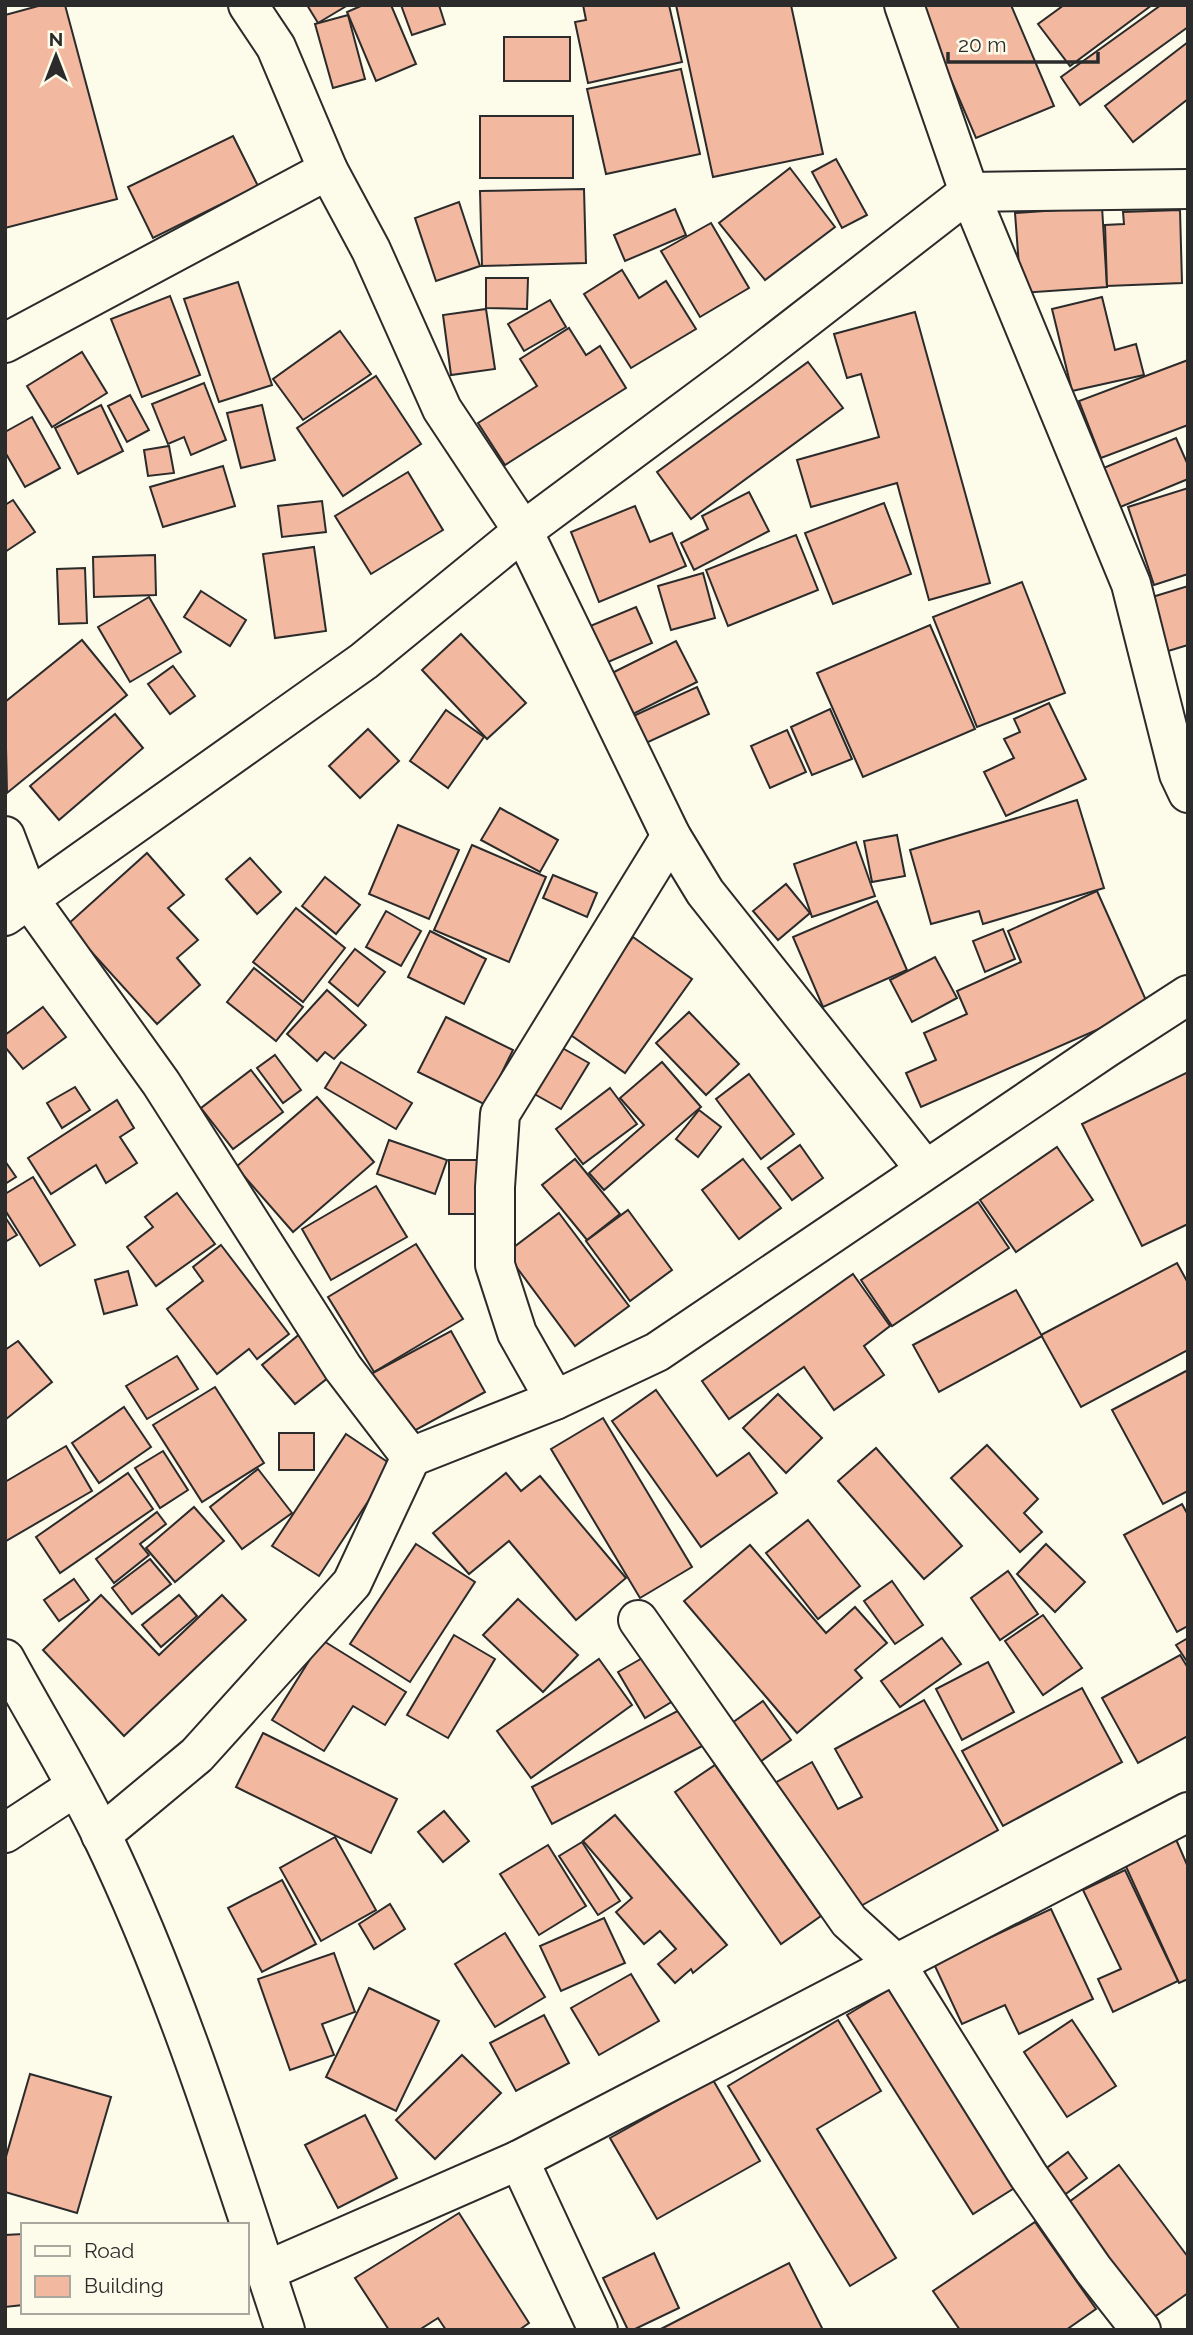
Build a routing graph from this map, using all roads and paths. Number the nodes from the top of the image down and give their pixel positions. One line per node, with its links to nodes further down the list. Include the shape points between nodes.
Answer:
1 (248, 5): 3 (street, via 276,47)
2 (904, 5): 5 (street)
3 (328, 170): 6 (street); 7 (street, via 442,409)
4 (1188, 189): 5 (street)
5 (969, 192): 7 (street); 8 (street, via 1131,584 1179,774)
6 (5, 344)
7 (523, 531): 10 (street); 11 (street, via 364,661)
8 (1188, 793)
9 (5, 836): 11 (street)
10 (671, 836): 13 (street, via 705,892); 14 (street, via 500,1114 495,1265 517,1333)
11 (17, 907): 15 (street, via 161,1083 343,1368)
12 (1188, 995): 13 (street)
13 (925, 1170): 14 (street, via 657,1352)
14 (555, 1400): 15 (street)
15 (411, 1457): 21 (street, via 352,1583 197,1755)
16 (638, 1620): 22 (street, via 849,1921)
17 (5, 1659): 18 (street)
18 (75, 1787): 20 (street); 21 (street)
19 (1188, 1812): 22 (street)
20 (5, 1833)
21 (102, 1835): 24 (street, via 177,2011)
22 (896, 1964): 23 (street); 27 (street, via 1028,2175)
23 (519, 2160): 24 (street); 26 (street)
24 (266, 2271): 25 (street)
25 (285, 2330)
26 (598, 2330)
27 (1141, 2330)

